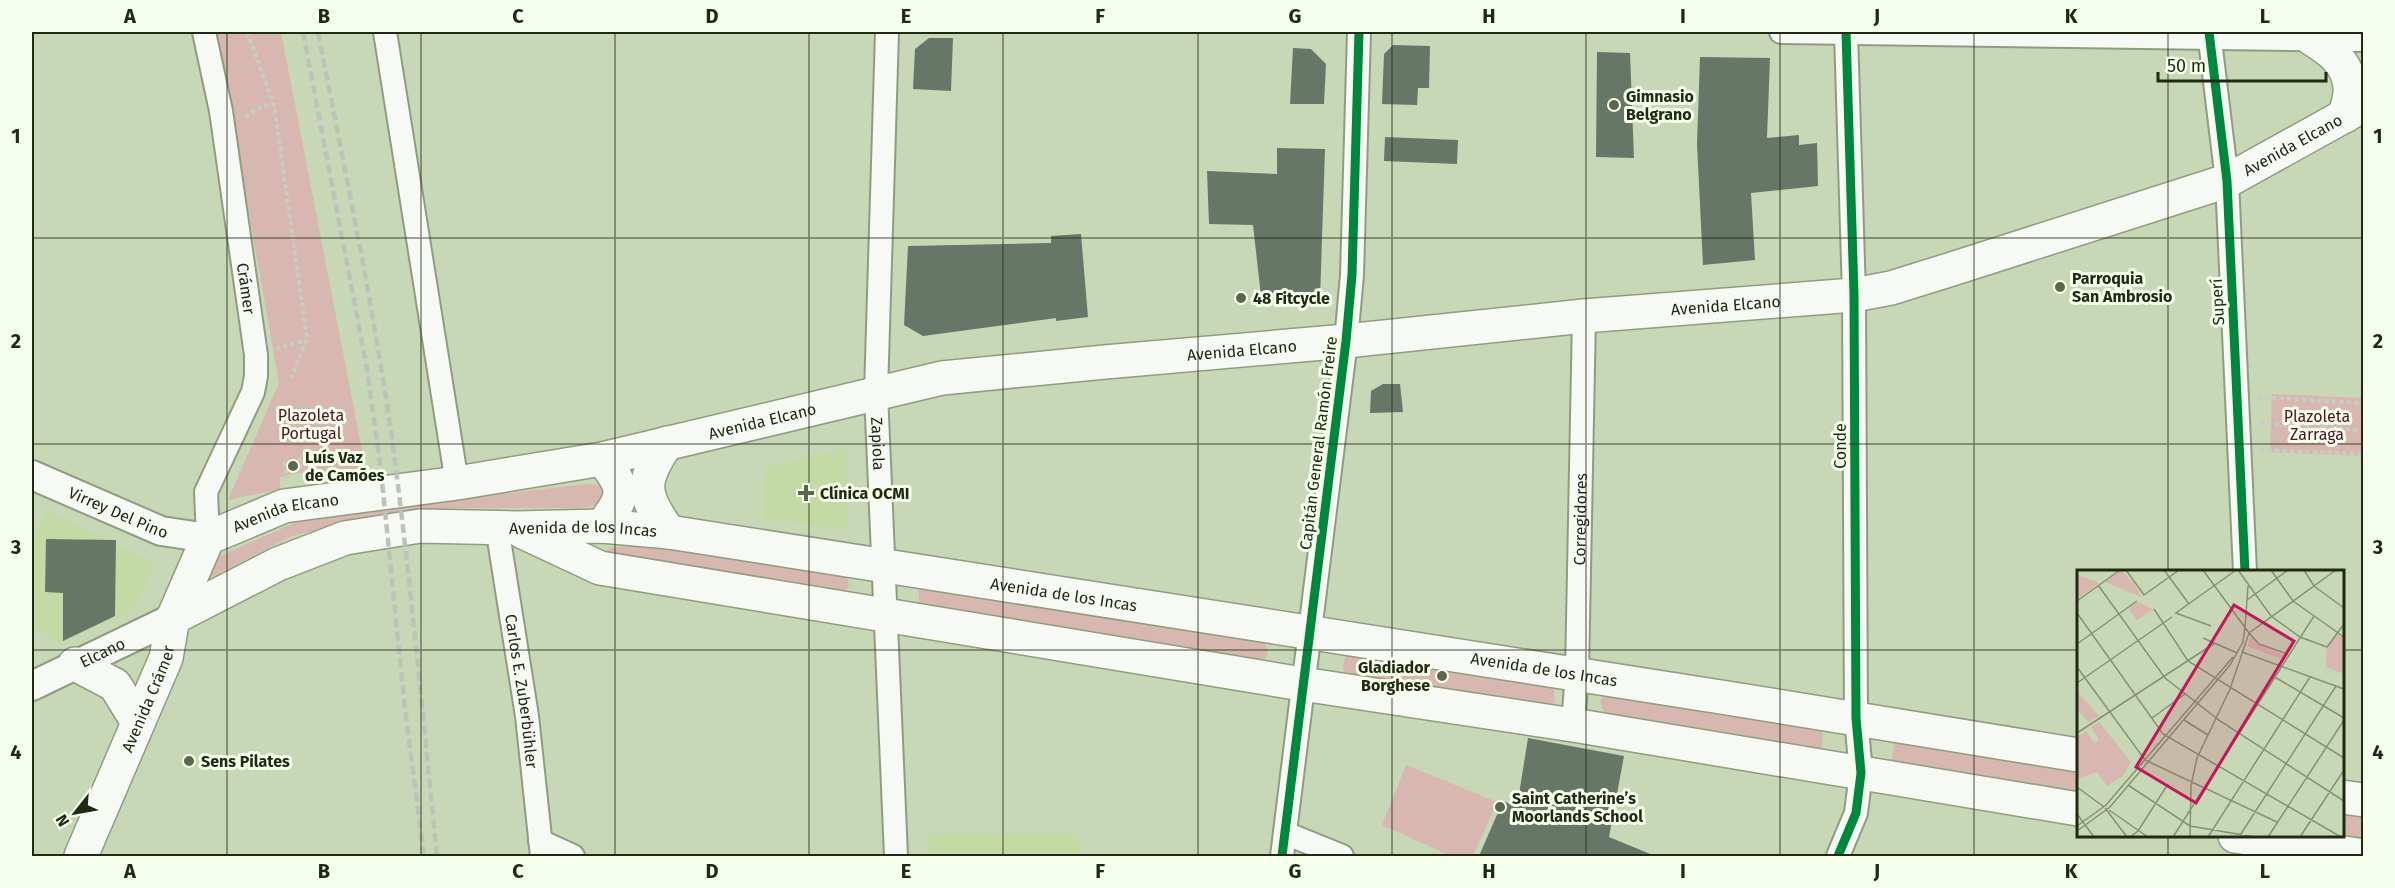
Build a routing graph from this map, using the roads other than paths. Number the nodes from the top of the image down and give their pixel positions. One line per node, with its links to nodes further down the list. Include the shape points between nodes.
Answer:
1 (204, 32): 23 (street, Crámer, via 221,111 256,355 253,392 206,492)
2 (385, 32): 19 (street)
3 (887, 32): 15 (street, Zapiola)
4 (1359, 32): 14 (street, Capitán General Ramón Freire, via 1352,275)
5 (1781, 32): 6 (street)
6 (1846, 33): 7 (street); 12 (street, Conde)
7 (2210, 35): 8 (street); 11 (street, Superí)
8 (2312, 39): 9 (street); 10 (main road, via 2334,54 2344,69)
9 (2364, 40)
10 (2354, 110): 11 (main road, Avenida Elcano)
11 (2227, 181): 12 (main road, Avenida Elcano, via 1891,288); 25 (street, Superí)
12 (1854, 295): 13 (main road, Avenida Elcano); 33 (street, Conde)
13 (1584, 316): 14 (main road, Avenida Elcano); 30 (street, Corregidores)
14 (1346, 341): 15 (main road, Avenida Elcano, via 942,378); 28 (street, Capitán General Ramón Freire)
15 (876, 393): 16 (main road, Avenida Elcano); 24 (street, Zapiola)
16 (667, 443): 17 (main road, Avenida Elcano); 22 (main road, via 648,480 648,499)
17 (602, 459): 19 (main road, Avenida Elcano); 20 (main road, via 617,477 621,492)
18 (32, 475): 23 (street, Virrey Del Pino, via 161,531)
19 (458, 483): 23 (main road, Avenida Elcano, via 284,507)
20 (602, 526): 21 (main road, Avenida de los Incas); 22 (main road, Avenida de los Incas)
21 (506, 528): 26 (main road, Avenida de los Incas, via 600,568); 27 (main road, via 420,526 345,538 278,564); 43 (street, Carlos E. Zuberbühler)
22 (669, 532): 24 (main road, Avenida de los Incas)
23 (208, 538): 27 (main road, Avenida Crámer)
24 (884, 566): 26 (street, Zapiola); 28 (main road, Avenida de los Incas)
25 (2245, 570)
26 (886, 615): 31 (main road, Avenida de los Incas); 46 (street, Zapiola)
27 (173, 618): 29 (street, Elcano); 34 (main road, Avenida Crámer, via 166,658)
28 (1310, 632): 30 (main road, Avenida de los Incas); 31 (street, Capitán General Ramón Freire)
29 (75, 664): 32 (street, Elcano); 34 (main road, via 115,685)
30 (1577, 673): 33 (main road, Avenida de los Incas); 35 (street, Corregidores)
31 (1302, 684): 35 (main road, Avenida de los Incas); 41 (street, Capitán General Ramón Freire)
32 (32, 686)
33 (1856, 718): 36 (main road, Avenida de los Incas); 37 (street, Conde)
34 (137, 721): 44 (main road, Avenida Crámer)
35 (1573, 724): 37 (main road, Avenida de los Incas)
36 (2077, 755)
37 (1862, 773): 40 (main road, Avenida de los Incas); 49 (street, Conde, via 1856,813)
38 (2344, 797): 39 (main road)
39 (2364, 800)
40 (2077, 809)
41 (1285, 833): 47 (street, Capitán General Ramón Freire); 48 (street)
42 (2250, 842): 50 (main road)
43 (541, 849): 45 (street)
44 (81, 856)
45 (573, 856)
46 (896, 856)
47 (1282, 856)
48 (1341, 856)
49 (1838, 856)
50 (2364, 856)

